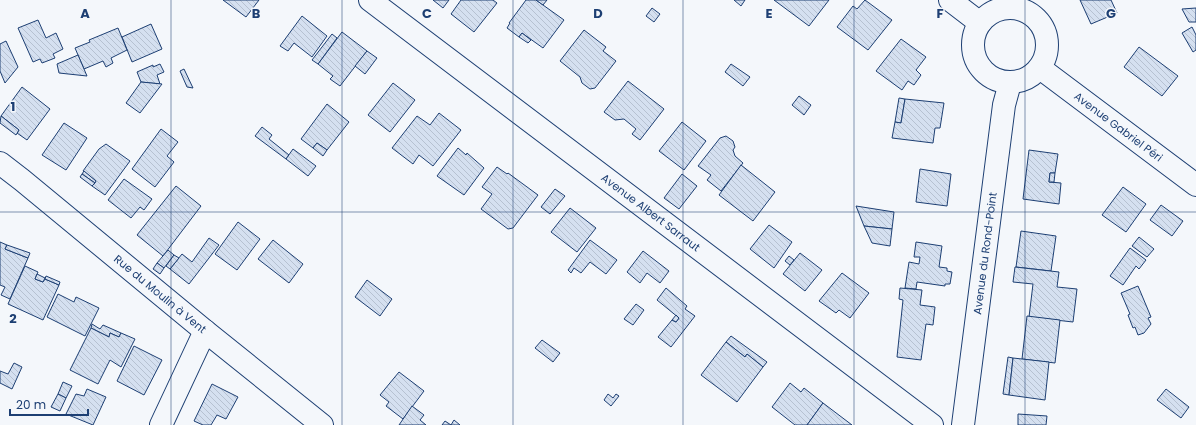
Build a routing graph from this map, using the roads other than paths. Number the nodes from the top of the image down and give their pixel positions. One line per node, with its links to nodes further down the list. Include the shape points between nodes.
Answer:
1 (370, 0): 12 (street, Avenue Albert Sarraut)
2 (950, 0): 4 (street)
3 (1008, 4): 4 (street, via 988,15); 5 (street, via 1022,9 1041,23 1048,46 1046,58)
4 (980, 23): 6 (street, via 974,34 975,58 990,76 1001,82)
5 (1040, 68): 6 (street, via 1032,76); 8 (street, Avenue Gabriel Péri)
6 (1010, 83): 13 (street, Avenue du Rond-Point, via 1004,105)
7 (0, 163): 9 (street, Rue du Moulin à Vent)
8 (1196, 186)
9 (205, 331): 10 (street); 11 (street, Rue du Moulin à Vent)
10 (161, 425)
11 (322, 425)
12 (932, 425)
13 (963, 425)

